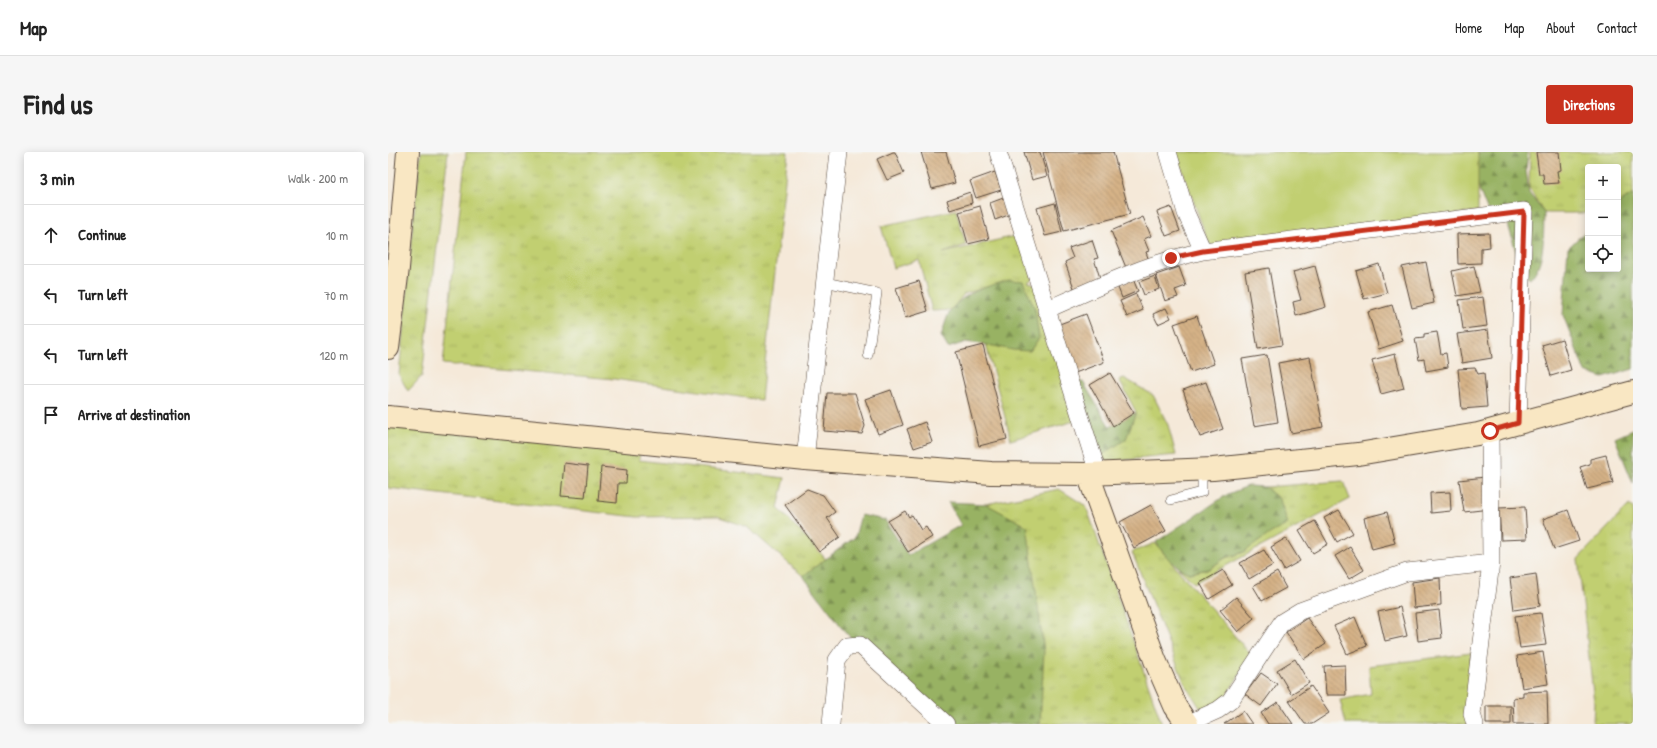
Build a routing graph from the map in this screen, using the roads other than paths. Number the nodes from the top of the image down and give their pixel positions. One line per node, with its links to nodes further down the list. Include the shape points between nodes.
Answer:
1 (408, 152): 8 (street)
2 (835, 152): 6 (street)
3 (998, 152): 7 (street)
4 (1168, 152): 5 (street, via 1186,213)
5 (1203, 251): 7 (street, via 1171,258); 12 (street, via 1524,212)
6 (825, 282): 9 (lane, via 877,292); 14 (street)
7 (1046, 310): 16 (street)
8 (388, 348)
9 (868, 355)
10 (1633, 392): 12 (street)
11 (388, 417): 14 (street)
12 (1518, 423): 13 (street)
13 (1490, 431): 15 (street, via 1358,454); 18 (street)
14 (805, 459): 16 (street, via 991,473)
15 (1202, 469): 16 (street); 17 (lane, via 1202,492)
16 (1093, 474): 21 (street, via 1155,660 1175,706)
17 (1171, 500)
18 (1491, 563): 21 (street, via 1407,572 1300,611 1282,622 1230,701 1218,710); 22 (street, via 1472,714)
19 (831, 724): 20 (street, via 837,660 847,646 860,645)
20 (946, 724)
21 (1187, 724)
22 (1475, 724)

